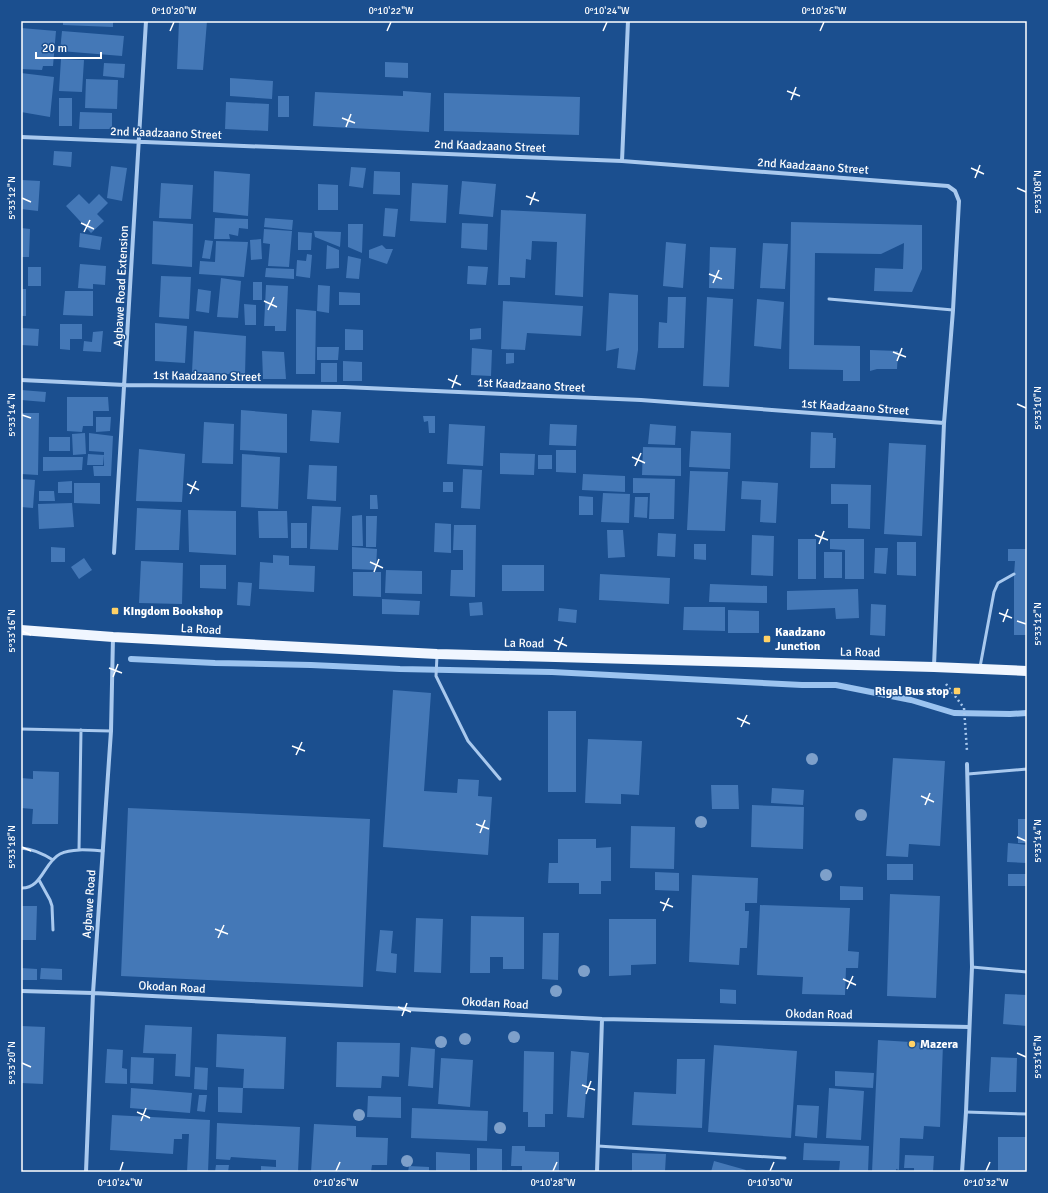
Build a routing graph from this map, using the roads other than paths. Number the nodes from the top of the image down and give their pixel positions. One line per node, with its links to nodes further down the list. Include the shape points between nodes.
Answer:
1 (146, 21): 4 (street, Agbawe Road Extension)
2 (628, 21): 5 (street)
3 (21, 137): 4 (street, 2nd Kaadzaano Street)
4 (139, 142): 5 (street, 2nd Kaadzaano Street); 9 (street, Agbawe Road Extension)
5 (622, 161): 7 (street, 2nd Kaadzaano Street, via 948,186 955,191 960,201)
6 (829, 299): 7 (lane)
7 (953, 310): 10 (street)
8 (21, 380): 9 (street, 1st Kaadzaano Street)
9 (125, 385): 10 (street, 1st Kaadzaano Street, via 344,387 641,400); 11 (street, Agbawe Road Extension)
10 (944, 423): 16 (street)
11 (114, 553)
12 (1014, 574): 17 (lane, via 998,583 994,592)
13 (21, 630): 14 (main road, La Road)
14 (113, 637): 15 (main road, La Road); 21 (street, Agbawe Road)
15 (437, 654): 16 (main road, La Road); 25 (lane, via 436,676 468,742)
16 (934, 667): 17 (main road, La Road)
17 (980, 669): 18 (main road, La Road)
18 (1027, 671)
19 (21, 729): 20 (lane)
20 (81, 730): 21 (lane); 27 (lane)
21 (111, 731): 28 (street, Agbawe Road)
22 (968, 764): 24 (street)
23 (1027, 769): 24 (lane)
24 (968, 774): 33 (street)
25 (500, 779)
26 (21, 848): 29 (lane, via 41,852)
27 (79, 850): 28 (lane); 29 (lane, via 61,853)
28 (103, 850): 36 (street, Agbawe Road)
29 (53, 860): 30 (lane)
30 (39, 880): 31 (lane, via 32,886); 32 (lane, via 52,906)
31 (21, 888)
32 (54, 930)
33 (972, 967): 34 (lane); 38 (street)
34 (1027, 972)
35 (21, 991): 36 (street, Okodan Road)
36 (93, 992): 37 (street, Okodan Road); 43 (street, Agbawe Road)
37 (602, 1019): 38 (street, Okodan Road); 41 (street)
38 (969, 1027): 39 (street)
39 (966, 1112): 40 (lane); 45 (street)
40 (1027, 1114)
41 (598, 1146): 42 (lane); 44 (street)
42 (785, 1158)
43 (86, 1172)
44 (597, 1172)
45 (962, 1172)

